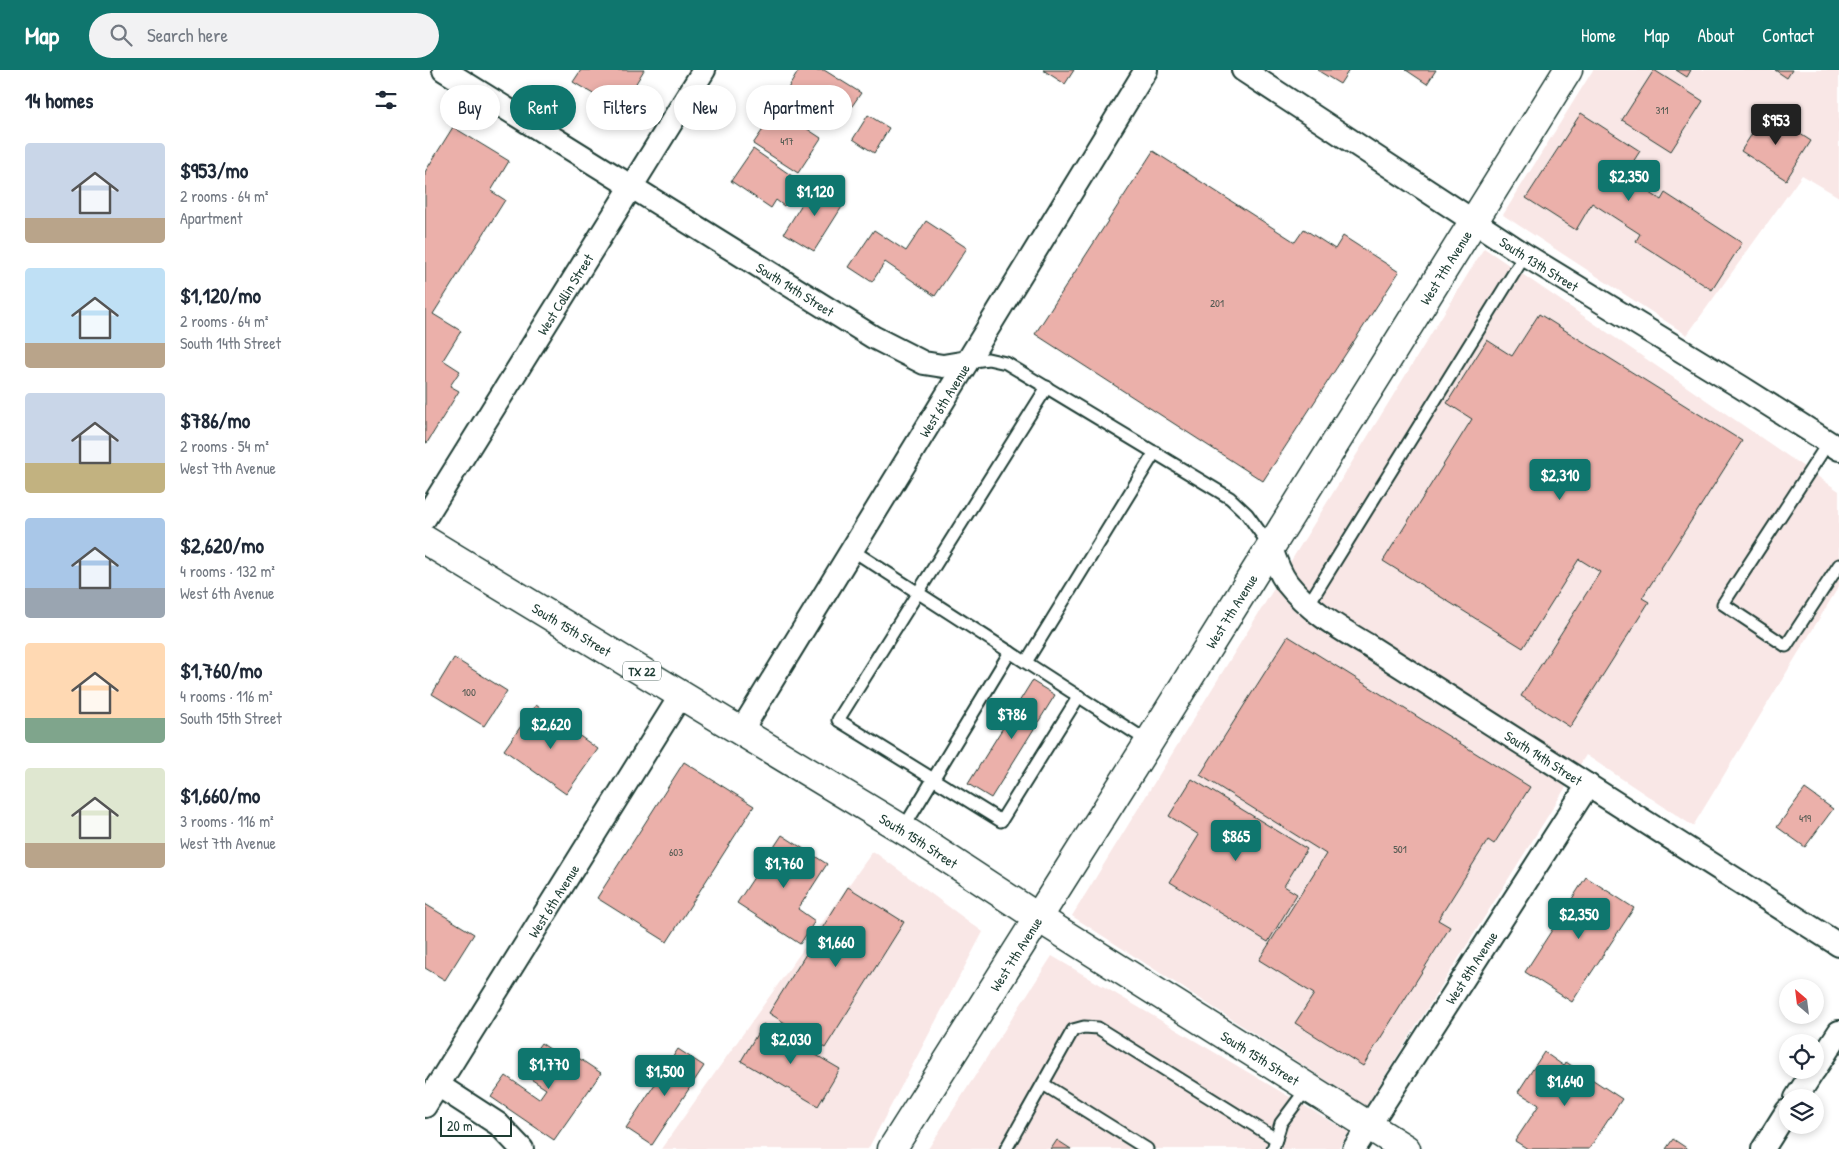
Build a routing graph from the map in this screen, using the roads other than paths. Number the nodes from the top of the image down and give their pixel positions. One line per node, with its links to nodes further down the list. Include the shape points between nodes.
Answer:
1 (444, 70): 6 (street, South 14th Street)
2 (704, 70): 6 (street, West Collin Street)
3 (1146, 70): 9 (street, West 6th Avenue)
4 (1243, 70): 7 (street, South 13th Street)
5 (1568, 70): 7 (main road, West 7th Avenue)
6 (631, 186): 9 (street, South 14th Street, via 882,341 924,363 943,366); 13 (street, West Collin Street)
7 (1473, 220): 8 (street, South 13th Street); 15 (main road, West 7th Avenue)
8 (1525, 255): 11 (street, South 13th Street); 19 (lane)
9 (967, 362): 10 (lane, via 988,359 1006,363); 16 (street, West 6th Avenue)
10 (1047, 387): 12 (lane); 18 (lane)
11 (1833, 446): 17 (lane, via 1723,604 1786,646)
12 (1155, 452): 15 (lane, via 1230,498 1247,514); 21 (lane)
13 (425, 518)
14 (425, 540): 22 (main road, South 15th Street / TX 22)
15 (1271, 548): 19 (street, South 14th Street, via 1286,582); 25 (main road, West 7th Avenue)
16 (852, 550): 18 (lane); 24 (street, West 6th Avenue)
17 (1839, 565)
18 (918, 592): 20 (lane); 26 (lane, via 838,720)
19 (1308, 605): 27 (street, South 14th Street, via 1331,623)
20 (1011, 652): 21 (lane); 26 (lane)
21 (1026, 662): 23 (lane)
22 (681, 695): 24 (main road, South 15th Street / TX 22); 34 (street, West 6th Avenue)
23 (1079, 696): 25 (lane); 26 (lane, via 1001,821)
24 (741, 731): 28 (main road, South 15th Street / TX 22)
25 (1149, 742): 29 (main road, West 7th Avenue)
26 (933, 779): 28 (lane)
27 (1588, 785): 30 (street, South 14th Street); 38 (street, West 8th Avenue)
28 (903, 829): 29 (main road, South 15th Street / TX 22)
29 (1037, 917): 35 (main road, South 15th Street); 41 (main road, West 7th Avenue)
30 (1839, 945)
31 (1839, 1032): 32 (street)
32 (1824, 1055)
33 (1043, 1084): 39 (lane, via 1073,1030 1098,1028); 42 (lane); 43 (lane)
34 (439, 1085): 36 (street, West 6th Avenue); 40 (street, via 498,1124)
35 (1308, 1087): 38 (main road, South 15th Street); 39 (lane, via 1281,1123)
36 (425, 1106)
37 (1779, 1124): 46 (street)
38 (1369, 1126): 44 (street, West 8th Avenue); 45 (main road, South 15th Street)
39 (1274, 1144)
40 (522, 1149)
41 (891, 1149)
42 (1006, 1149)
43 (1147, 1149)
44 (1354, 1149)
45 (1406, 1149)
46 (1763, 1149)

